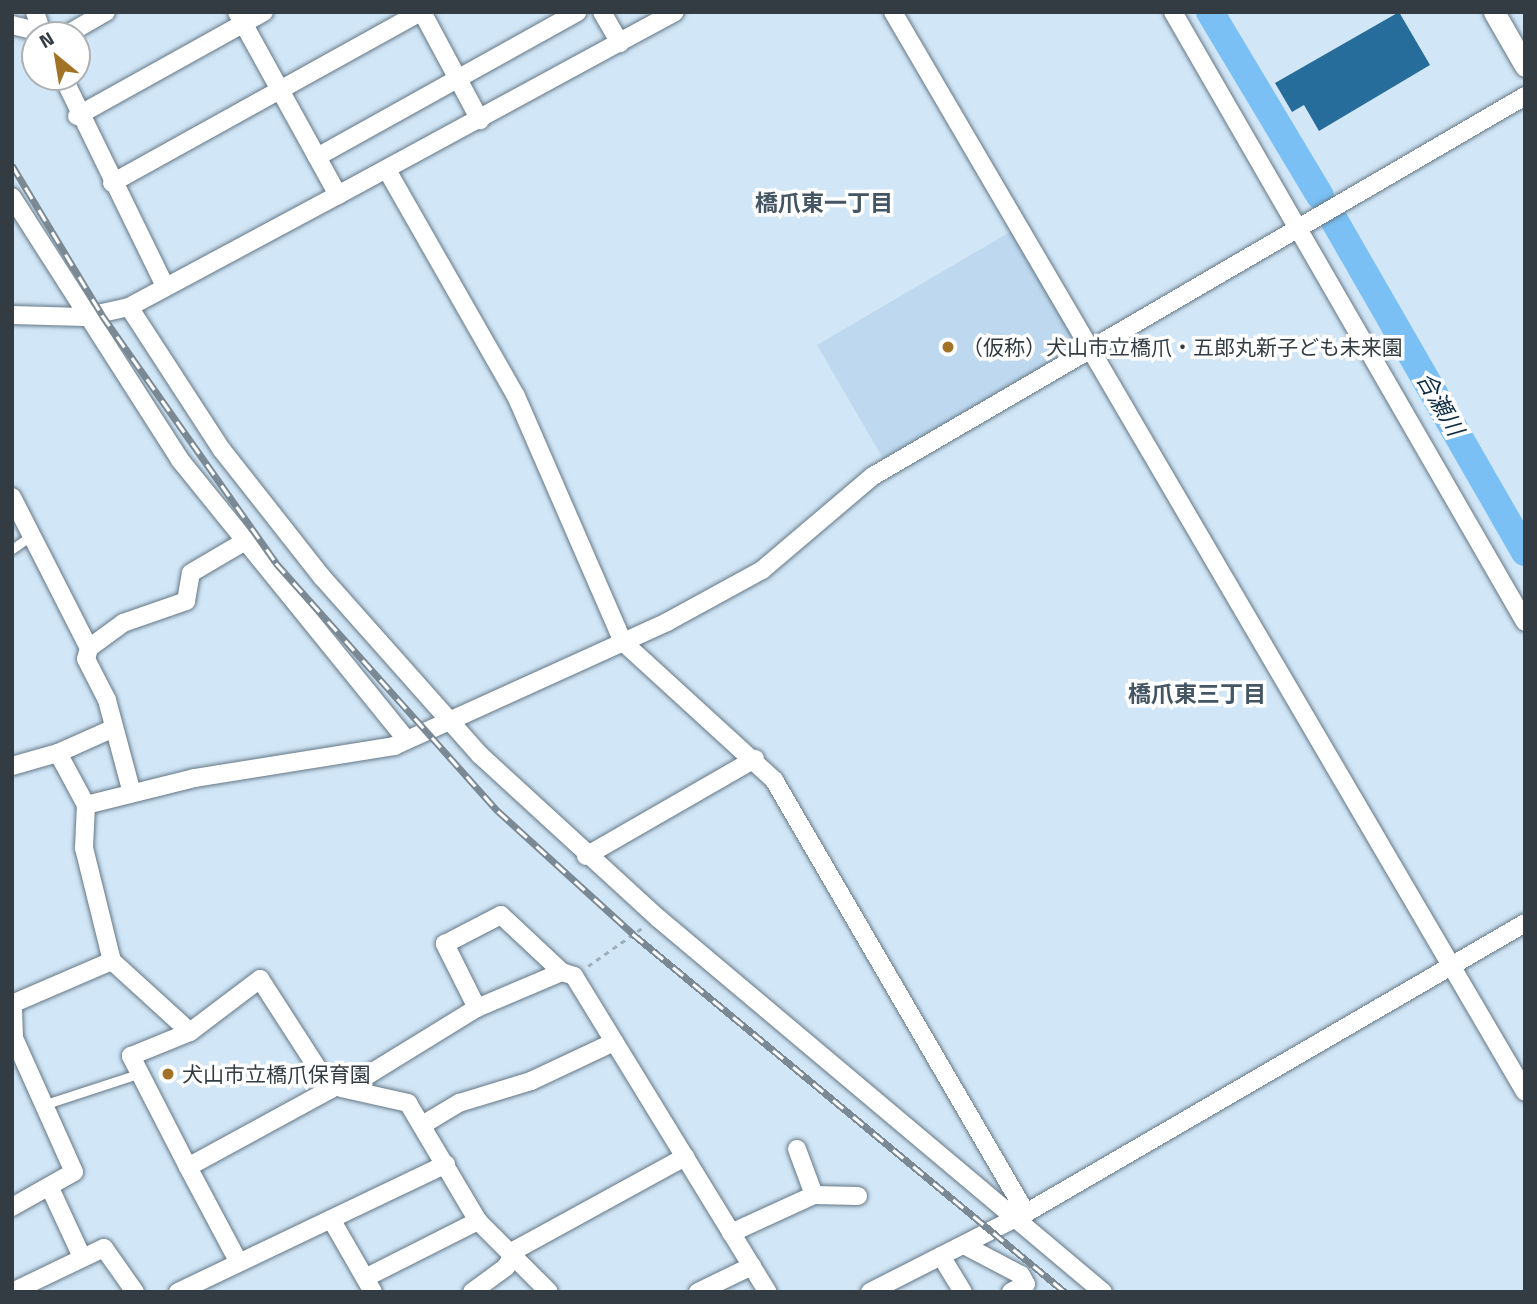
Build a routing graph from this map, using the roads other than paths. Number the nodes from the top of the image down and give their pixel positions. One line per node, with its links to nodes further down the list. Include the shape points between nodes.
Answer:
1 (106, 12): 11 (street)
2 (264, 12): 10 (street)
3 (422, 12): 14 (street); 15 (street)
4 (577, 12): 14 (street)
5 (602, 12): 12 (street)
6 (675, 12): 12 (street)
7 (893, 12): 30 (street)
8 (1173, 12): 25 (street)
9 (1494, 12): 13 (street)
10 (241, 18): 15 (street); 18 (street)
11 (90, 21)
12 (620, 43): 19 (street)
13 (1525, 66)
14 (458, 79): 19 (street); 20 (street)
15 (281, 90): 20 (street); 22 (street)
16 (68, 91): 18 (street)
17 (1525, 96): 25 (street)
18 (77, 116): 22 (street)
19 (480, 120): 21 (street)
20 (317, 157): 23 (street)
21 (387, 170): 23 (street); 36 (street, via 516,396)
22 (112, 183): 26 (street)
23 (338, 195): 26 (street)
24 (12, 197): 29 (street)
25 (1292, 228): 30 (street); 35 (street)
26 (164, 284): 27 (street)
27 (129, 307): 29 (street); 38 (street, via 230,460)
28 (12, 315): 29 (street)
29 (84, 317): 33 (street)
30 (1095, 351): 36 (street, via 873,475 762,570); 49 (street)
31 (12, 497): 32 (street)
32 (29, 537): 34 (lane); 37 (street)
33 (242, 543): 37 (street, via 191,573 186,601 123,623); 40 (street)
34 (12, 549)
35 (1525, 622)
36 (623, 642): 38 (street); 42 (street)
37 (89, 648): 39 (street, via 86,659)
38 (449, 723): 40 (street); 46 (street)
39 (114, 729): 41 (street); 44 (street)
40 (407, 740): 44 (street)
41 (58, 753): 43 (street); 45 (street)
42 (755, 759): 46 (street); 70 (street, via 774,780)
43 (12, 766)
44 (132, 793): 45 (street)
45 (86, 805): 48 (street, via 84,848)
46 (586, 856): 70 (street)
47 (1525, 923): 49 (street)
48 (112, 961): 51 (street); 53 (street)
49 (1450, 967): 59 (street); 70 (street)
50 (568, 974): 52 (street); 52 (street, via 501,915 446,944); 55 (street)
51 (12, 1006): 54 (street)
52 (477, 1009): 57 (street)
53 (190, 1032): 56 (street, via 131,1056); 58 (street, via 261,979)
54 (13, 1039): 60 (street)
55 (614, 1042): 61 (street, via 531,1081 459,1103); 63 (street)
56 (138, 1073): 60 (lane); 65 (street)
57 (350, 1086): 58 (street); 61 (street, via 401,1100)
58 (331, 1089): 65 (street)
59 (1525, 1093)
60 (42, 1106): 66 (street, via 74,1172)
61 (424, 1124): 64 (street)
62 (797, 1149): 67 (street)
63 (685, 1157): 73 (street); 77 (street)
64 (446, 1164): 71 (street); 72 (street)
65 (188, 1167): 78 (street)
66 (50, 1188): 69 (street); 76 (street)
67 (814, 1195): 68 (street); 73 (street)
68 (858, 1196)
69 (12, 1207)
70 (1021, 1215): 74 (street); 91 (street)
71 (331, 1219): 78 (street); 80 (street)
72 (478, 1220): 77 (street); 80 (street)
73 (731, 1233): 79 (street)
74 (964, 1244): 75 (street); 90 (street, via 1021,1276 1026,1284)
75 (941, 1256): 88 (street); 89 (street)
76 (82, 1257): 81 (street); 82 (street, via 109,1248)
77 (510, 1257): 84 (street); 85 (street)
78 (237, 1261): 83 (street)
79 (752, 1266): 86 (street); 87 (street)
80 (369, 1285)
81 (12, 1292)
82 (135, 1292)
83 (178, 1292)
84 (472, 1292)
85 (549, 1292)
86 (698, 1292)
87 (768, 1292)
88 (870, 1292)
89 (963, 1292)
90 (1011, 1292)
91 (1104, 1292)

